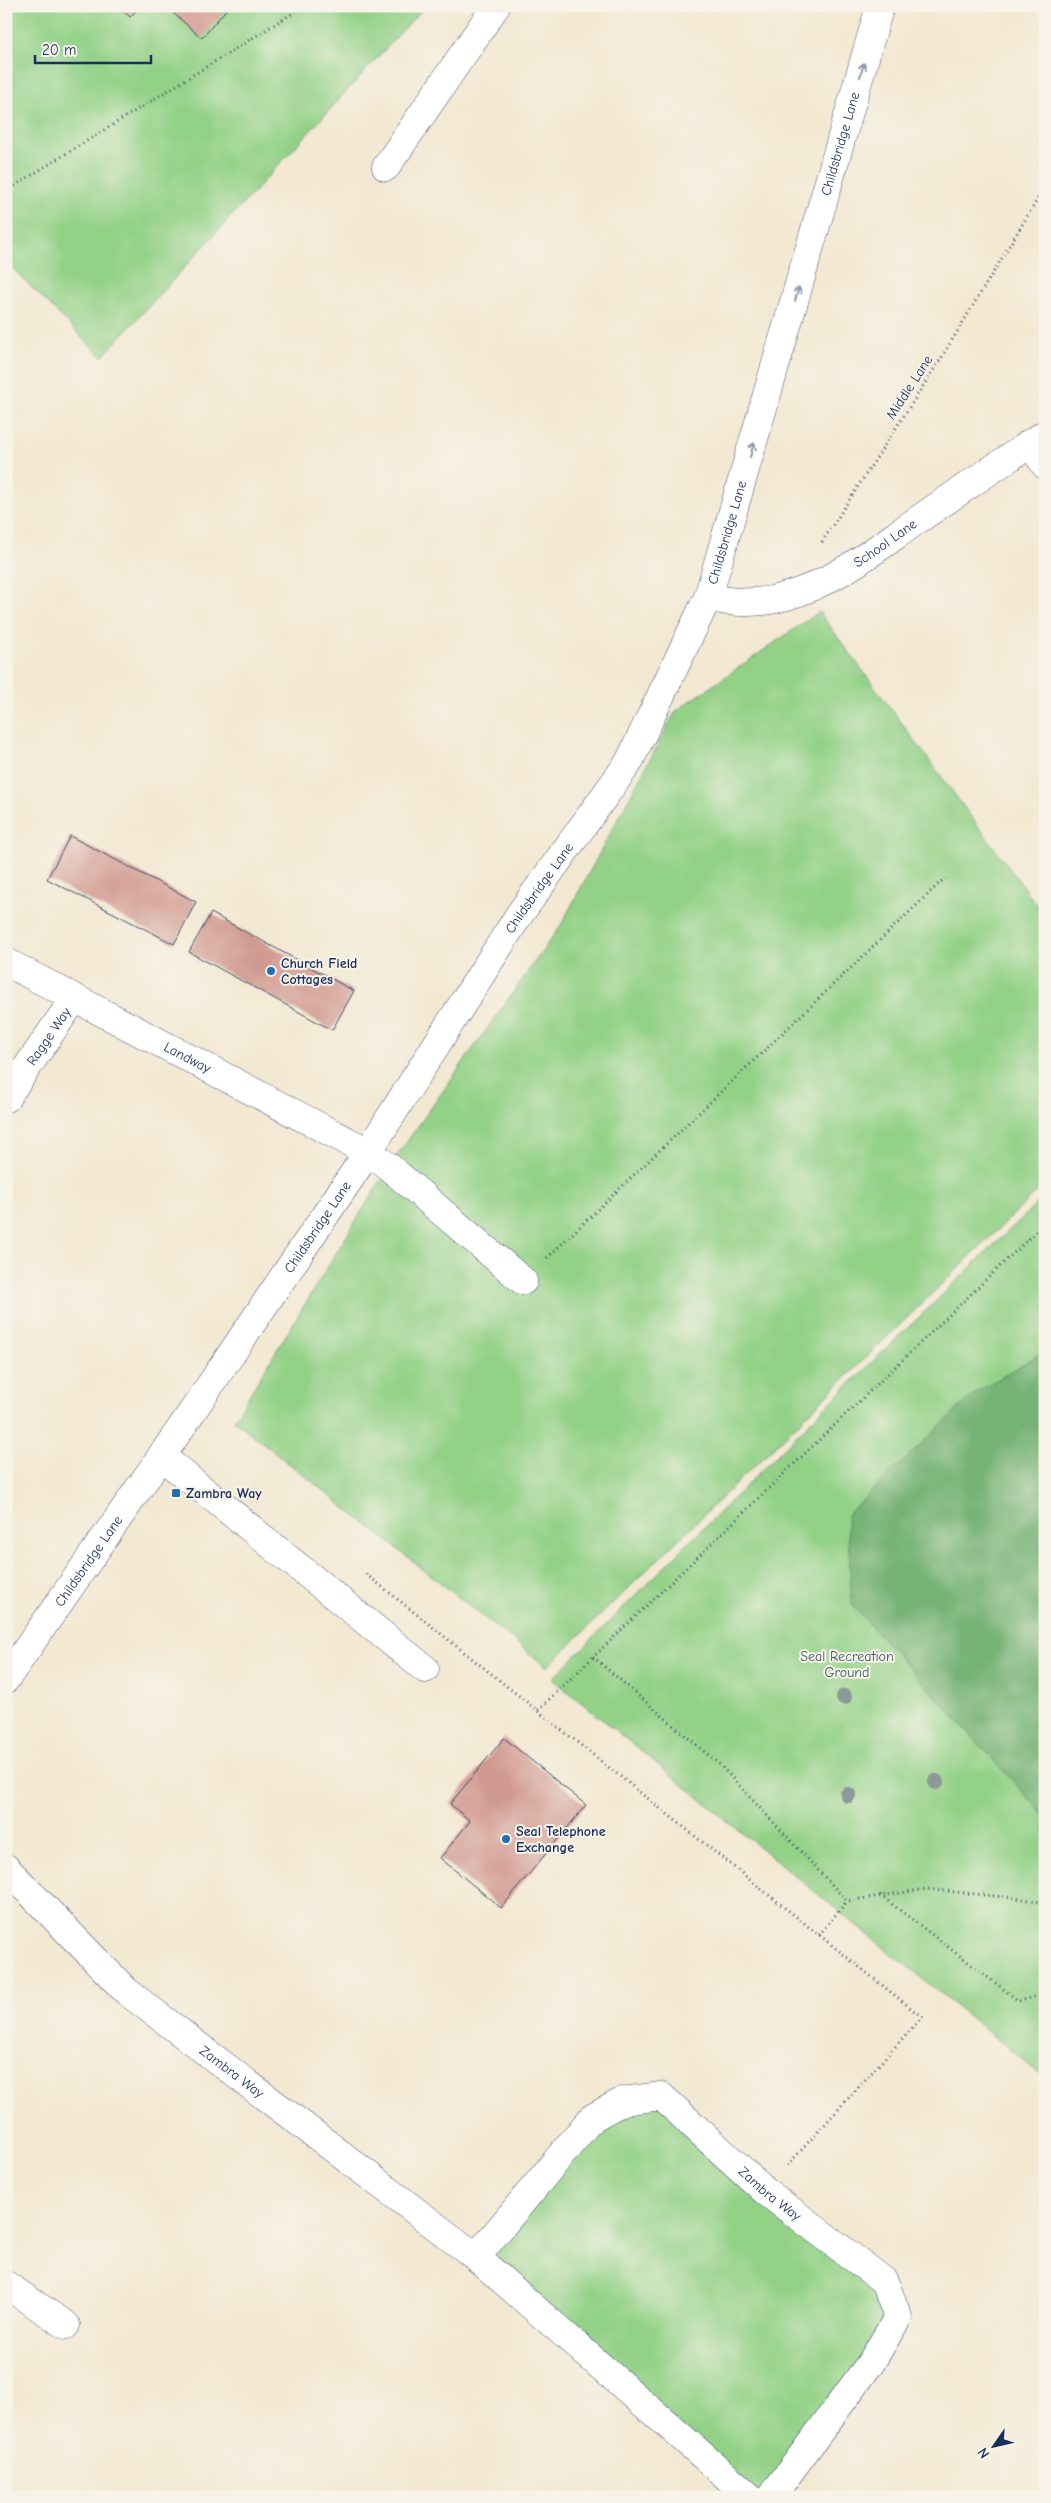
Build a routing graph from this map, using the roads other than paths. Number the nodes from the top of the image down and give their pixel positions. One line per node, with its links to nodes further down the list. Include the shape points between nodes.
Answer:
1 (496, 6): 3 (street)
2 (880, 6): 5 (street, Childsbridge Lane, one-way to 2)
3 (386, 167)
4 (1040, 447): 5 (street, School Lane, via 821,582 772,600)
5 (704, 608): 9 (street, Childsbridge Lane, via 629,762 519,915)
6 (6, 962): 7 (street, Landway)
7 (74, 999): 8 (street, Ragge Way); 9 (street, Landway)
8 (6, 1098)
9 (368, 1152): 10 (street, Landway); 11 (street, Childsbridge Lane)
10 (524, 1281)
11 (161, 1456): 12 (street); 13 (street, Childsbridge Lane)
12 (425, 1669)
13 (6, 1679)
14 (6, 1868): 15 (street, Zambra Way, via 126,1991)
15 (476, 2257): 18 (street, Zambra Way); 19 (street, Zambra Way, via 592,2118 623,2101 661,2096 765,2191 884,2281 898,2317 872,2361)
16 (6, 2285): 17 (street)
17 (66, 2326)
18 (750, 2497)
19 (770, 2497)

